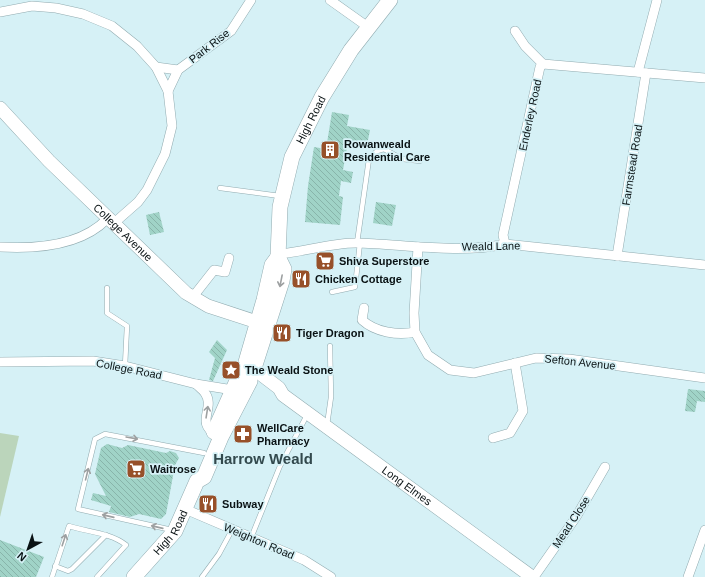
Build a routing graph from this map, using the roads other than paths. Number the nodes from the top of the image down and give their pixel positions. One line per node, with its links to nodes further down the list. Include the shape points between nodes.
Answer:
1 (251, 0): 10 (street, Park Rise, via 230,31)
2 (330, 0): 6 (street)
3 (390, 0): 6 (main road, High Road)
4 (657, 0): 11 (street, Farmstead Road)
5 (0, 12): 9 (street, via 32,6 83,14 112,26)
6 (368, 27): 17 (main road, High Road, via 319,104 292,157)
7 (515, 31): 8 (street, via 525,46)
8 (543, 64): 11 (street); 20 (street, Enderley Road, via 540,67)
9 (156, 67): 10 (street, Park Rise); 13 (street)
10 (178, 70): 13 (street, Park Rise)
11 (642, 72): 12 (street); 24 (street, Farmstead Road)
12 (705, 78)
13 (168, 91): 18 (street, via 172,126 165,154 138,202)
14 (0, 108): 18 (street, College Avenue)
15 (420, 161): 19 (lane, via 402,159 384,149 377,151 369,159)
16 (220, 188): 17 (lane)
17 (282, 197): 23 (main road, High Road)
18 (110, 221): 21 (street, via 95,230 59,244 26,249); 29 (street, College Avenue)
19 (358, 243): 22 (street, Weald Lane); 23 (street, Weald Lane, via 331,244); 28 (lane, via 355,287)
20 (504, 244): 22 (street, Weald Lane, via 490,247); 24 (street, Weald Lane)
21 (0, 247)
22 (418, 247): 32 (street, Sefton Avenue)
23 (278, 255): 31 (main road, High Road, via 284,269 278,297)
24 (617, 256): 26 (street, Weald Lane)
25 (229, 258): 29 (street, via 226,272 214,270)
26 (705, 265)
27 (106, 288): 36 (lane, via 108,313 127,326)
28 (332, 292)
29 (192, 298): 31 (street, College Avenue)
30 (364, 308): 32 (street, via 362,320 370,328 404,335)
31 (262, 324): 37 (main road, High Road)
32 (415, 332): 35 (street, Sefton Avenue, via 428,355 450,370 474,373)
33 (330, 346): 42 (lane, via 331,397)
34 (0, 362): 36 (street, College Road, via 93,361)
35 (515, 362): 38 (street, Sefton Avenue, via 536,358 569,359); 44 (street, via 522,411 510,433)
36 (125, 366): 39 (street, College Road)
37 (250, 372): 40 (main road, High Road); 41 (street, Long Elmes, via 279,388 282,395); 43 (main road, High Road)
38 (705, 378)
39 (196, 384): 40 (street, College Road); 43 (street, one-way to 39, via 205,422 208,401 206,393)
40 (233, 390): 43 (main road, High Road)
41 (308, 414): 42 (street, Long Elmes); 53 (lane, via 280,466)
42 (326, 427): 62 (street, Long Elmes)
43 (217, 435): 45 (main road, High Road); 47 (main road, High Road, via 204,477)
44 (493, 438)
45 (204, 453): 47 (main road, High Road, via 196,474); 51 (lane, one-way to 45, via 78,509 95,439 105,434)
46 (605, 467): 62 (street, Mead Close, via 576,517)
47 (197, 481): 48 (main road, High Road)
48 (185, 509): 49 (street, Weighton Road); 51 (main road, High Road)
49 (232, 530): 53 (street, Weighton Road); 60 (lane)
50 (705, 530): 54 (street)
51 (175, 531): 59 (main road, High Road)
52 (106, 535): 56 (lane, via 72,569 68,571); 56 (lane, one-way to 52, via 69,526); 58 (lane, via 126,545)
53 (251, 538): 61 (street, Weighton Road, via 304,560)
54 (696, 554): 55 (street); 63 (street)
55 (705, 560)
56 (55, 566): 57 (lane)
57 (52, 577)
58 (97, 577)
59 (134, 577)
60 (202, 577)
61 (330, 577)
62 (533, 577)
63 (688, 577)

